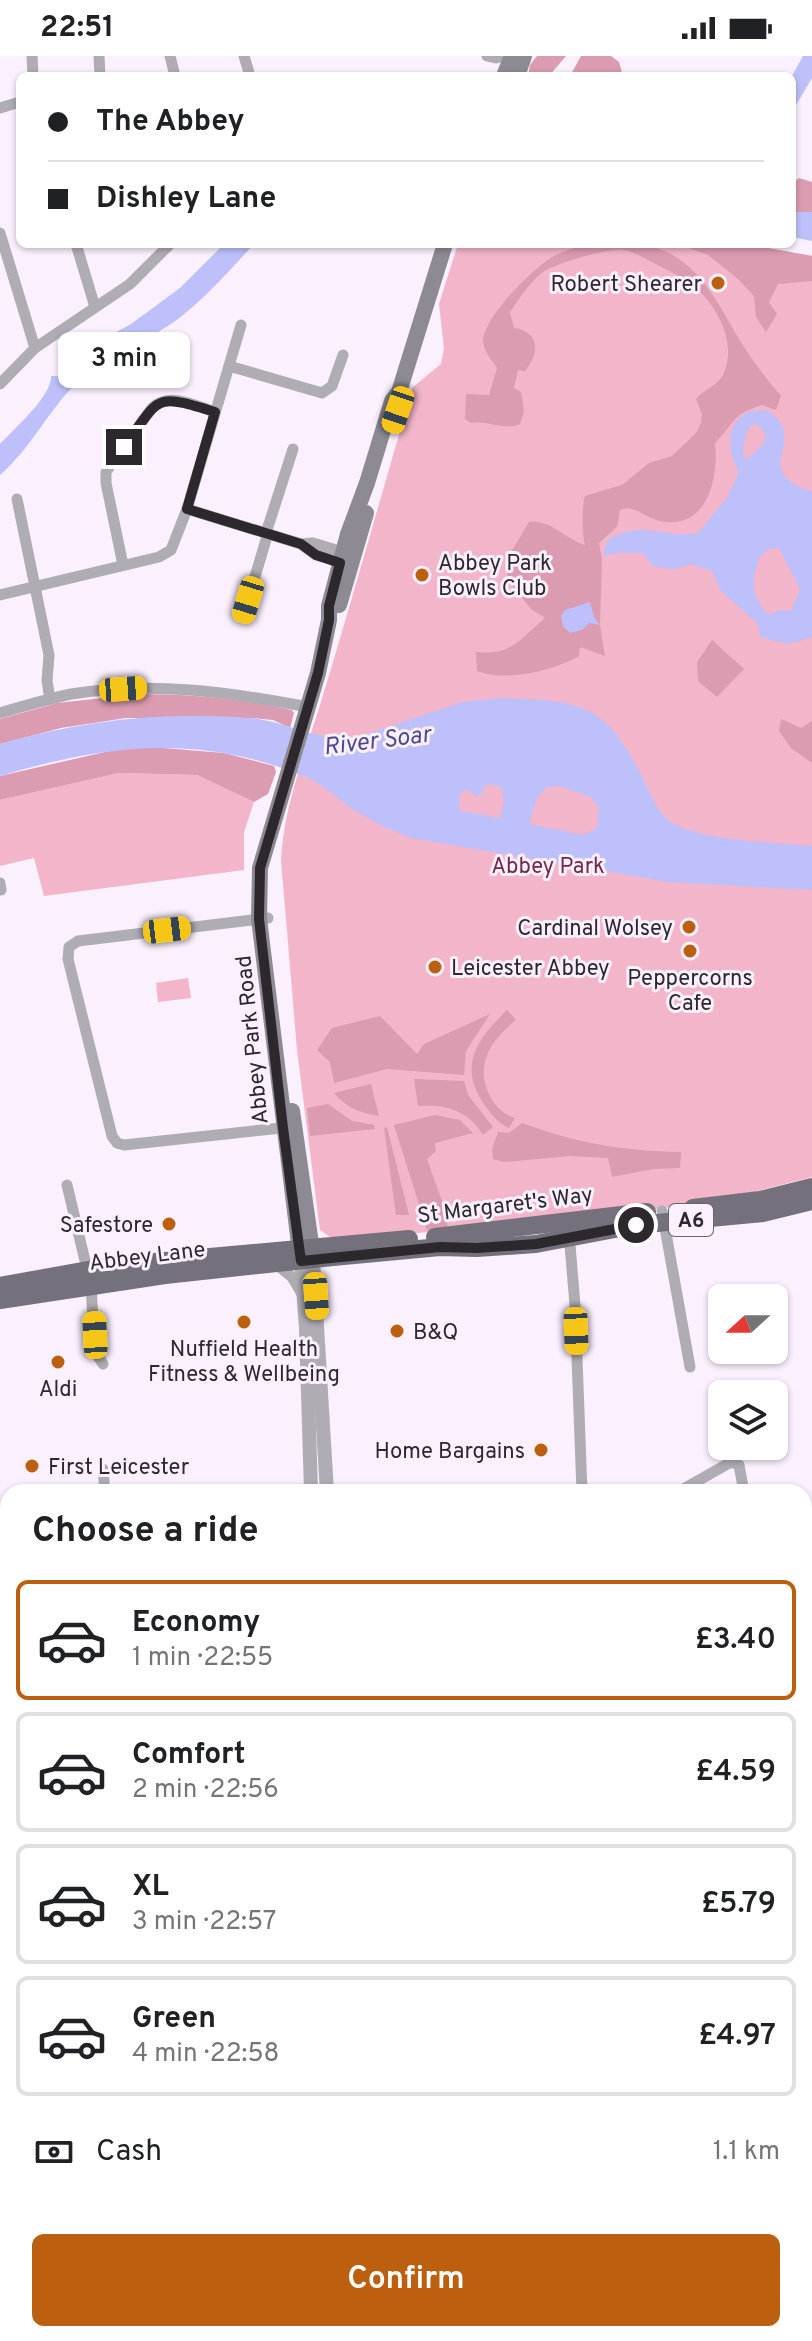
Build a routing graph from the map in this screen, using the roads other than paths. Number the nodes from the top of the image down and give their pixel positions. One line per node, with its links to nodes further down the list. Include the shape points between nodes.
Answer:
1 (487, 56): 2 (street)
2 (513, 65)
3 (0, 233): 11 (street)
4 (77, 248): 9 (street)
5 (151, 248): 8 (street)
6 (166, 248): 8 (street)
7 (444, 248): 20 (main road, Abbey Park Road)
8 (155, 259): 9 (street)
9 (95, 307): 11 (street)
10 (241, 325): 13 (street)
11 (35, 348): 14 (street)
12 (343, 355): 13 (street, via 332,386 322,393)
13 (229, 366): 15 (street)
14 (0, 384)
15 (215, 412): 18 (street); 21 (street, via 172,399 160,402 110,466 105,478)
16 (293, 449): 19 (street)
17 (17, 499): 22 (street)
18 (187, 509): 19 (street); 21 (street, via 168,553)
19 (267, 533): 20 (street, via 316,555); 24 (street)
20 (345, 558): 27 (main road, Abbey Park Road)
21 (123, 565): 22 (street)
22 (34, 586): 23 (street); 25 (street, via 49,655)
23 (0, 595)
24 (243, 617)
25 (50, 699): 26 (street); 27 (street, via 104,690 174,688 219,691)
26 (0, 713)
27 (306, 715): 28 (main road, Abbey Park Road, via 275,815)
28 (263, 918): 29 (main road, Abbey Park Road); 29 (street, via 78,941 69,947 68,959 117,1143)
29 (288, 1127): 35 (main road, Abbey Park Road)
30 (67, 1185): 37 (street)
31 (812, 1187): 33 (main road, St Margaret's Way / A6)
32 (812, 1201): 33 (main road, St Margaret's Way / A6, via 728,1218)
33 (662, 1216): 34 (main road, St Margaret's Way / A6); 42 (street)
34 (569, 1229): 35 (main road, St Margaret's Way / A6, via 493,1230); 35 (main road, St Margaret's Way / A6, via 510,1247); 47 (street)
35 (306, 1254): 36 (main road, Abbey Lane / A6); 37 (main road, Abbey Lane / A6); 39 (street); 43 (street)
36 (276, 1264): 37 (main road, Abbey Lane / A6); 39 (street, via 292,1277)
37 (90, 1277): 38 (main road, Abbey Lane / A6); 40 (main road, Abbey Lane / A6); 41 (street, via 95,1352)
38 (0, 1286)
39 (304, 1298): 43 (street)
40 (0, 1300)
41 (103, 1364)
42 (690, 1367)
43 (317, 1435): 46 (street)
44 (103, 1469): 45 (street)
45 (104, 1484)
46 (321, 1484)
47 (582, 1484)
48 (692, 1484): 49 (street, via 731,1462 739,1465)
49 (743, 1484)

